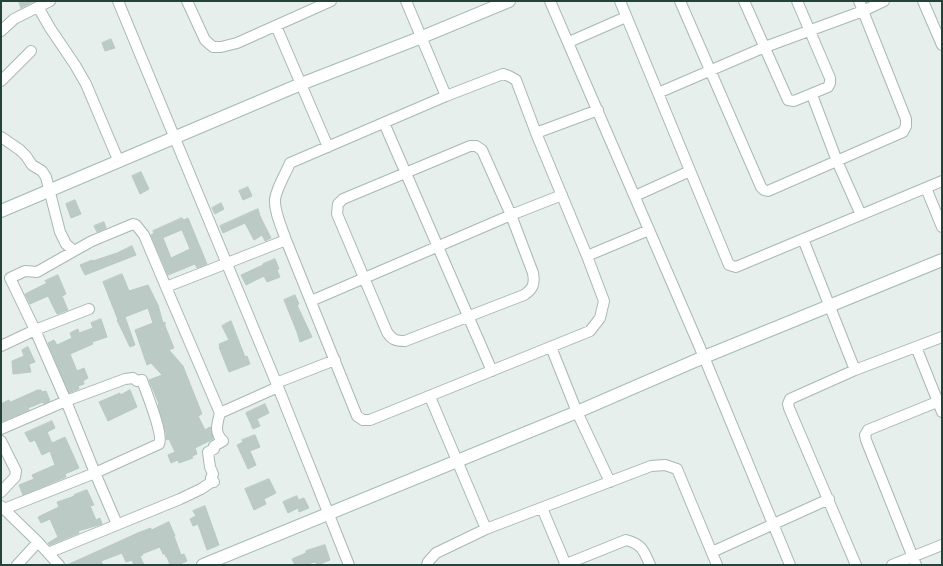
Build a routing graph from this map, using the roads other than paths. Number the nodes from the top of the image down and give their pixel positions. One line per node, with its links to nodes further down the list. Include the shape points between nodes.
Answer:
1 (50, 1): 15 (street)
2 (118, 1): 36 (street)
3 (187, 1): 18 (street, via 205,40 213,47 237,44)
4 (331, 1): 18 (street)
5 (406, 1): 21 (street)
6 (509, 1): 21 (street)
7 (550, 1): 22 (street)
8 (620, 1): 17 (street)
9 (680, 1): 26 (street)
10 (744, 1): 24 (street)
11 (798, 1): 20 (street)
12 (859, 1): 16 (street)
13 (884, 1): 16 (street)
14 (923, 1): 23 (street)
15 (38, 6): 19 (street, via 14,19); 39 (street, via 86,84)
16 (863, 11): 20 (street); 38 (street, via 906,119 906,126 903,132)
17 (626, 17): 22 (street); 29 (street)
18 (276, 26): 28 (street)
19 (1, 31)
20 (810, 31): 24 (street); 30 (street, via 830,78 828,87)
21 (422, 37): 28 (street); 31 (street)
22 (569, 42): 32 (street)
23 (942, 45)
24 (765, 48): 26 (street); 30 (street, via 788,100 794,101)
25 (31, 51): 27 (street)
26 (710, 71): 29 (street); 38 (street, via 764,190 768,191)
27 (1, 81)
28 (301, 84): 36 (street); 37 (street)
29 (658, 93): 40 (street)
30 (812, 95): 38 (street)
31 (446, 96): 33 (street); 34 (street, via 503,74 510,76 516,80)
32 (598, 110): 34 (street); 46 (street)
33 (384, 122): 37 (street); 41 (street)
34 (536, 133): 45 (street)
35 (1, 137): 44 (street, via 20,150 32,165 42,171)
36 (175, 138): 39 (street); 58 (street)
37 (328, 147): 53 (street, via 290,163 280,184 275,200)
38 (837, 161): 49 (street)
39 (119, 162): 44 (street)
40 (690, 171): 46 (street); 52 (street, via 729,265 736,267)
41 (405, 172): 48 (street, via 470,146 476,146 482,150); 54 (street); 59 (street, via 343,199 338,204 337,214)
42 (942, 181): 43 (street)
43 (926, 188): 49 (street); 50 (street)
44 (50, 191): 47 (street); 55 (street, via 60,232 66,244)
45 (562, 195): 48 (street); 56 (street)
46 (634, 196): 51 (street)
47 (1, 211)
48 (511, 215): 54 (street); 65 (street, via 534,273 535,282 532,290)
49 (862, 215): 52 (street)
50 (942, 227)
51 (649, 230): 56 (street); 71 (street)
52 (803, 239): 63 (street)
53 (286, 240): 58 (street); 62 (street)
54 (438, 247): 59 (street); 65 (street)
55 (74, 251): 60 (street, via 37,272 25,271); 61 (street, via 133,224 136,225 144,235)
56 (588, 256): 69 (street, via 604,301 600,318 590,332)
57 (942, 260): 63 (street)
58 (226, 262): 61 (street); 75 (street)
59 (365, 279): 62 (street); 65 (street, via 387,332 396,341 405,341)
60 (6, 280): 66 (street)
61 (166, 287): 81 (street)
62 (311, 301): 72 (street)
63 (830, 306): 71 (street); 73 (street)
64 (88, 309): 66 (street)
65 (469, 316): 74 (street)
66 (35, 330): 68 (street); 77 (street)
67 (942, 337): 70 (street)
68 (1, 346)
69 (551, 347): 74 (street); 79 (street)
70 (916, 348): 73 (street); 78 (street)
71 (704, 357): 79 (street); 93 (street)
72 (335, 360): 75 (street); 76 (street, via 357,416 363,420 370,420)
73 (855, 370): 88 (street, via 790,399 788,404)
74 (492, 371): 76 (street)
75 (277, 385): 81 (street); 91 (street)
76 (430, 397): 84 (street)
77 (66, 401): 82 (street); 85 (street); 85 (street, via 125,380 142,380 156,420 160,441)
78 (940, 401): 80 (street); 99 (street, via 868,430 865,435)
79 (577, 412): 84 (street); 86 (street)
80 (942, 412)
81 (220, 413): 92 (street, via 216,432 223,441 208,452 213,474 211,478 214,482)
82 (1, 429)
83 (1, 441): 87 (street, via 16,471 15,477)
84 (457, 460): 91 (street); 94 (street)
85 (94, 473): 89 (street); 92 (street)
86 (610, 482): 90 (street); 97 (street, via 651,466 665,464 677,470)
87 (1, 492)
88 (828, 499): 93 (street); 109 (street)
89 (2, 508): 95 (street)
90 (542, 508): 94 (street); 105 (street)
91 (329, 513): 102 (street); 103 (street)
92 (117, 524): 98 (street)
93 (773, 525): 97 (street); 108 (street)
94 (486, 529): 104 (street, via 436,553)
95 (38, 542): 98 (street); 100 (street)
96 (942, 545): 99 (street)
97 (712, 552): 107 (street)
98 (48, 553): 101 (street)
99 (915, 561): 110 (street)
100 (17, 565)
101 (59, 565)
102 (203, 565)
103 (349, 565)
104 (427, 565)
105 (565, 565): 106 (street, via 626,540 636,543 644,550)
106 (650, 565)
107 (717, 565)
108 (790, 565)
109 (856, 565)
110 (892, 565)

